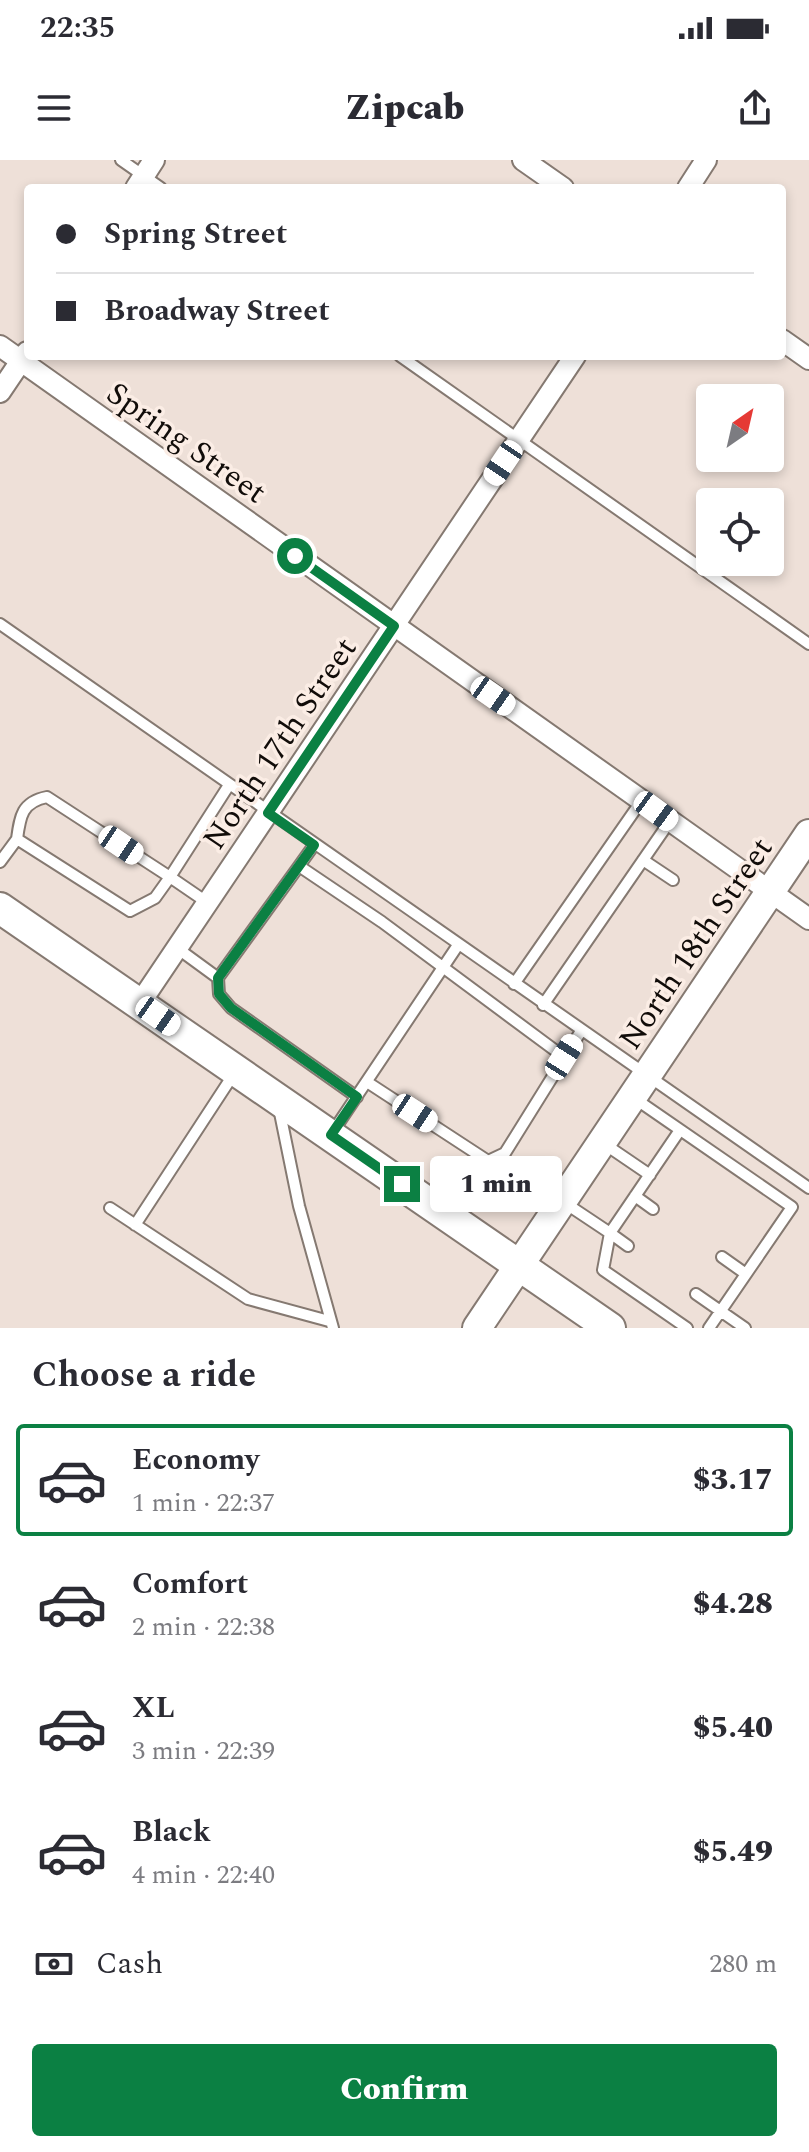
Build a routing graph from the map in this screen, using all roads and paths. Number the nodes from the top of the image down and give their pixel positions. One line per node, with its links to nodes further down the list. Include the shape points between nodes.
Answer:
1 (121, 160): 4 (lane)
2 (523, 160): 5 (street)
3 (706, 160): 6 (street)
4 (149, 178)
5 (557, 184)
6 (691, 184)
7 (786, 343): 10 (street)
8 (0, 346): 9 (street, Spring Street)
9 (24, 356): 14 (street)
10 (809, 359)
11 (29, 360): 17 (street, Spring Street)
12 (406, 360): 15 (lane)
13 (572, 360): 15 (street, North 17th Street)
14 (0, 392)
15 (519, 440): 17 (street, North 17th Street); 18 (lane)
16 (0, 624): 19 (lane)
17 (394, 626): 20 (street, Spring Street); 21 (street, North 17th Street)
18 (809, 644)
19 (229, 785): 21 (lane); 29 (lane)
20 (642, 800): 22 (street, Spring Street); 39 (lane)
21 (268, 813): 25 (lane); 32 (street, North 17th Street)
22 (670, 821): 26 (lane); 31 (street, Spring Street)
23 (809, 834): 31 (street, North 18th Street)
24 (17, 839): 27 (lane); 29 (lane, via 130,911 155,898); 29 (lane, via 20,814 32,800 47,797)
25 (314, 845): 28 (lane); 35 (lane)
26 (643, 860): 30 (lane); 41 (lane)
27 (0, 862)
28 (299, 866): 37 (lane, via 372,914); 38 (lane)
29 (170, 877): 32 (lane)
30 (673, 880)
31 (770, 892): 34 (street, Spring Street); 46 (street, North 18th Street)
32 (208, 903): 36 (street, North 17th Street)
33 (0, 908): 40 (main road)
34 (809, 919)
35 (458, 945): 37 (lane); 39 (lane)
36 (177, 948): 38 (lane); 40 (street, North 17th Street)
37 (442, 970): 43 (lane); 45 (lane)
38 (218, 978): 47 (lane, via 219,994 231,1008)
39 (514, 984): 41 (lane)
40 (140, 1003): 44 (main road)
41 (543, 1005): 42 (lane)
42 (581, 1031): 43 (lane); 46 (lane)
43 (564, 1057): 45 (lane, via 505,1153 488,1161)
44 (237, 1070): 48 (main road); 58 (lane)
45 (367, 1082): 47 (lane)
46 (639, 1087): 49 (lane); 51 (street, North 18th Street); 53 (lane)
47 (357, 1097): 50 (lane)
48 (277, 1098): 50 (main road); 66 (lane)
49 (680, 1130): 52 (lane); 63 (lane, via 792,1207)
50 (331, 1135): 62 (main road)
51 (602, 1142): 52 (lane); 55 (street, North 18th Street)
52 (650, 1175): 54 (lane)
53 (809, 1188)
54 (635, 1196): 57 (lane); 59 (lane)
55 (562, 1201): 59 (lane); 62 (street, North 18th Street)
56 (110, 1208): 58 (lane)
57 (653, 1209)
58 (135, 1225): 66 (lane, via 248,1299)
59 (610, 1233): 60 (lane); 69 (lane, via 603,1270)
60 (628, 1246)
61 (722, 1257): 63 (lane)
62 (519, 1265): 67 (street, North 18th Street); 68 (main road)
63 (746, 1274): 65 (lane)
64 (696, 1294): 65 (lane)
65 (721, 1311): 70 (lane); 71 (lane)
66 (331, 1325)
67 (477, 1328)
68 (610, 1328)
69 (687, 1328)
70 (709, 1328)
71 (745, 1328)

